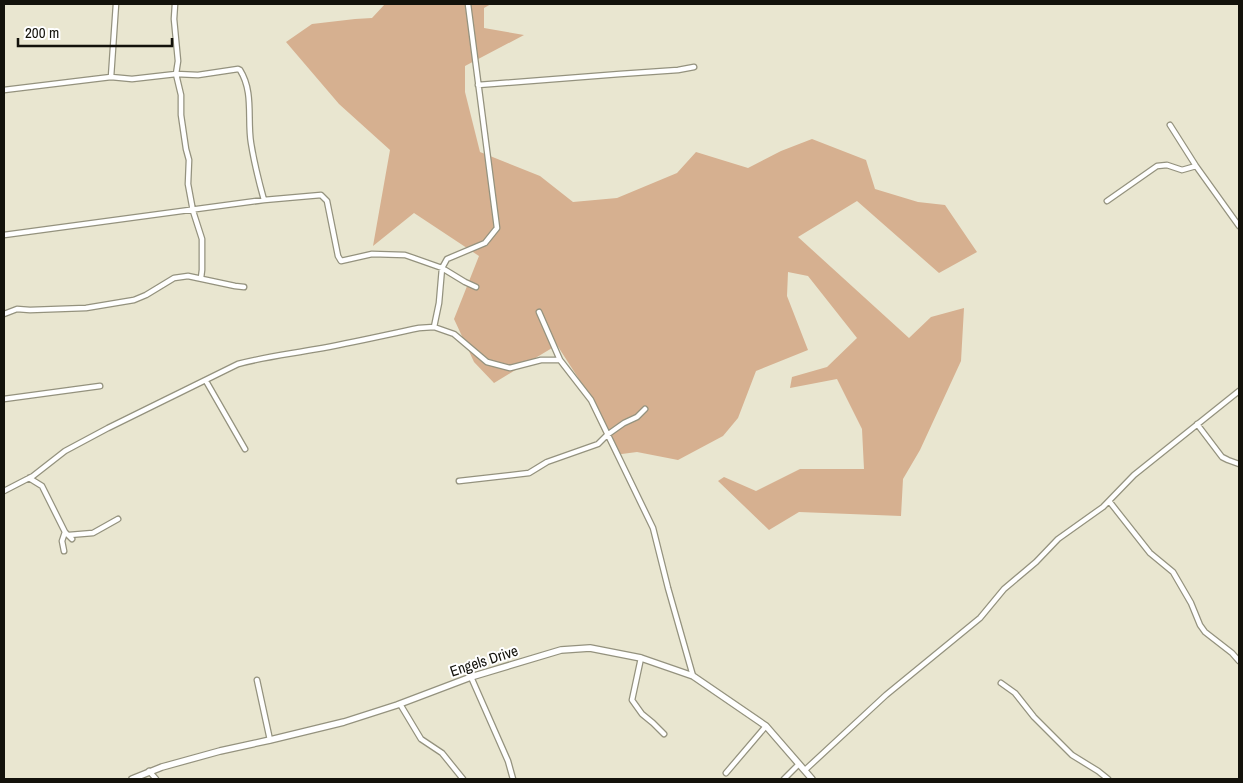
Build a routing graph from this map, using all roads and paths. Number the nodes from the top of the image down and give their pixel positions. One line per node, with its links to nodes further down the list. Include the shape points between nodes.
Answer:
1 (116, 4): 6 (street)
2 (175, 4): 5 (street)
3 (468, 4): 7 (street)
4 (694, 67): 7 (street)
5 (176, 74): 6 (street, via 132,79); 11 (street, via 242,72 249,99 250,142); 13 (street)
6 (111, 77): 8 (street)
7 (478, 85): 16 (street, via 497,228 485,243 447,258)
8 (4, 90)
9 (1170, 125): 10 (street)
10 (1196, 166): 12 (street, via 1182,170 1167,165 1157,166); 14 (street)
11 (264, 200): 13 (street); 16 (street, via 321,195 327,201 341,260 372,254 404,255)
12 (1107, 202)
13 (193, 210): 15 (street); 17 (street, via 202,238)
14 (1239, 226)
15 (4, 235)
16 (442, 268): 18 (street); 22 (street)
17 (201, 278): 19 (street); 21 (street, via 174,278 134,300 86,308 17,309)
18 (476, 286)
19 (244, 287)
20 (539, 312): 23 (street)
21 (4, 314)
22 (434, 327): 23 (street, via 454,334 486,362 510,368 541,360); 24 (street, via 259,359 238,364)
23 (560, 360): 30 (street, via 591,400)
24 (206, 380): 31 (street); 33 (street, via 65,451)
25 (100, 386): 27 (street)
26 (1239, 391): 29 (street)
27 (4, 399)
28 (645, 409): 30 (street)
29 (1197, 424): 32 (street, via 1222,456); 36 (street, via 1134,475)
30 (607, 435): 34 (street, via 598,444 547,462 529,473); 42 (street, via 653,528)
31 (245, 449)
32 (1239, 464)
33 (29, 478): 35 (street); 38 (street, via 42,486)
34 (459, 482)
35 (4, 491)
36 (1109, 501): 41 (street, via 1150,553 1173,572 1205,632); 51 (street, via 1058,539 1004,589 980,618 886,695)
37 (118, 519): 38 (street, via 93,533)
38 (69, 535): 39 (street, via 62,541)
39 (64, 551)
40 (641, 658): 42 (street, Engels Drive); 43 (street, Engels Drive, via 590,648 560,650); 48 (street, via 632,700)
41 (1239, 661)
42 (693, 676): 47 (street, Engels Drive)
43 (471, 677): 46 (street, Engels Drive); 57 (street)
44 (257, 680): 49 (street)
45 (1001, 683): 60 (street, via 1015,693 1072,755)
46 (400, 704): 49 (street, Engels Drive); 56 (street, via 421,739 442,753)
47 (766, 726): 50 (street, Engels Drive); 53 (street)
48 (664, 734)
49 (270, 740): 52 (street, Engels Drive, via 220,750)
50 (799, 764): 51 (street, Engels Drive); 58 (street)
51 (805, 770): 59 (street, Engels Drive)
52 (149, 771): 54 (street, Engels Drive); 55 (street)
53 (726, 773)
54 (132, 779)
55 (156, 779)
56 (463, 779)
57 (513, 779)
58 (784, 779)
59 (812, 779)
60 (1108, 779)

